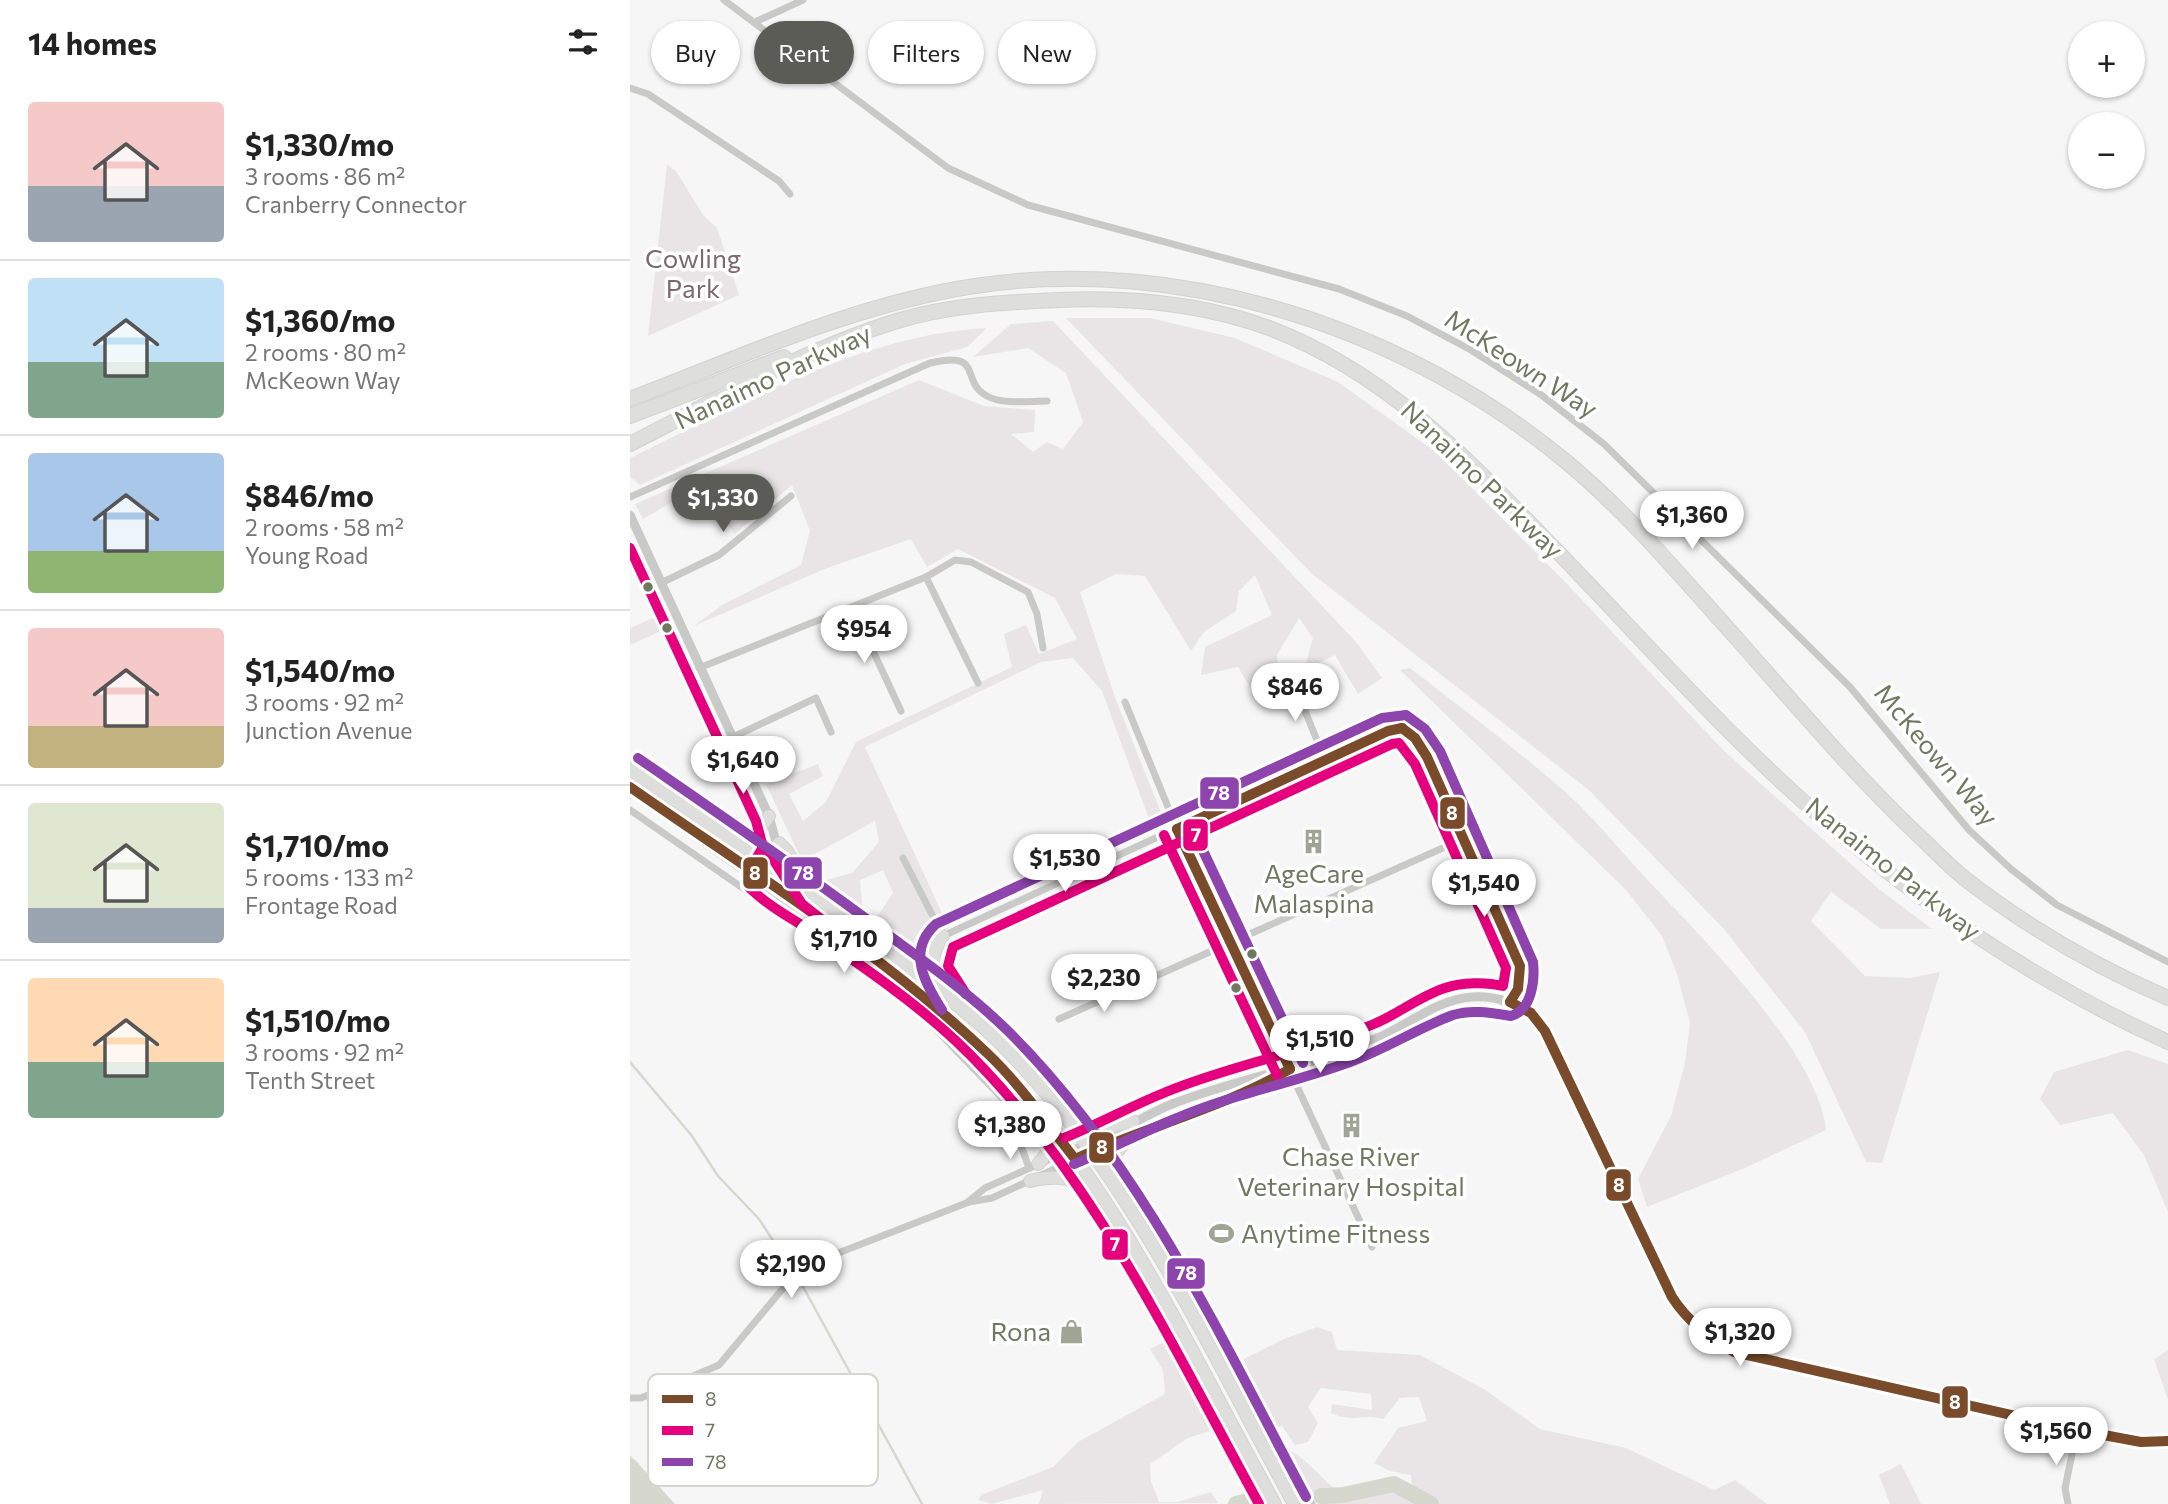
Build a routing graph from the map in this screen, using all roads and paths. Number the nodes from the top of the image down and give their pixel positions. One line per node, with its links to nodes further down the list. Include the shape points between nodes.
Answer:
1 (724, 0): 3 (street, McKeown Way)
2 (803, 0): 4 (street)
3 (754, 21)
4 (757, 21)
5 (837, 84): 42 (street, McKeown Way, via 948,168 987,188 1028,205 1339,289 1407,316 1540,394 1604,444 1850,687 1969,830 2011,869 2057,905)
6 (630, 88): 7 (street, via 648,94 779,181)
7 (790, 194)
8 (899, 321): 11 (highway, via 838,337); 12 (highway, Nanaimo Parkway, via 792,362); 47 (highway, Nanaimo Parkway, via 1026,301 1131,299 1265,327 1354,370 1405,405 1472,464 1829,824 1938,909 2022,965)
9 (630, 399): 43 (highway, Nanaimo Parkway, via 861,311 1006,282 1091,279 1167,286 1269,307 1344,332 1496,409 1569,464 1632,523 1874,793 1962,877 2110,973)
10 (1047, 401): 14 (street, via 995,400 983,394 966,364 951,358 930,363)
11 (630, 416)
12 (630, 444)
13 (791, 496): 17 (street, via 719,555)
14 (630, 497)
15 (630, 515): 17 (street)
16 (926, 577): 18 (street); 19 (street, via 955,561 971,562 1028,592); 22 (street)
17 (661, 583): 20 (street)
18 (853, 607): 20 (street); 24 (street)
19 (1043, 648)
20 (699, 668): 26 (street)
21 (1301, 680): 27 (street, via 1301,701)
22 (978, 683)
23 (1125, 702): 32 (street)
24 (901, 711)
25 (831, 732): 26 (street, via 816,698)
26 (731, 738): 31 (street)
27 (1325, 760): 32 (street); 34 (street, via 1402,729 1415,738 1427,757)
28 (630, 769): 33 (highway)
29 (630, 787): 38 (highway)
30 (630, 810): 54 (street, via 927,1020 1005,1101)
31 (769, 817): 33 (highway, via 754,837); 35 (street)
32 (1177, 829): 40 (street); 41 (street)
33 (725, 835): 37 (highway)
34 (1463, 839): 41 (street); 45 (street, via 1520,966 1518,989)
35 (779, 843): 37 (street); 39 (highway)
36 (903, 858): 40 (street)
37 (770, 865): 38 (street); 39 (highway)
38 (760, 879): 50 (highway, via 946,1015 990,1055)
39 (813, 895): 44 (highway)
40 (943, 936): 44 (highway, via 932,951 932,967)
41 (1231, 944): 46 (street); 48 (street)
42 (2168, 962)
43 (2168, 998)
44 (954, 1002): 49 (highway, via 1000,1043)
45 (1510, 1002): 48 (street, via 1490,997 1450,1001 1381,1036); 63 (street, via 1531,1013 1545,1031 1672,1297 1686,1320 1708,1338 1734,1352)
46 (1059, 1019)
47 (2168, 1042)
48 (1290, 1069): 51 (street, via 1171,1105); 58 (street)
49 (1060, 1111): 51 (highway, via 1077,1124 1094,1128); 52 (highway)
50 (1045, 1120): 53 (highway); 54 (highway, via 1051,1142 1048,1154)
51 (1136, 1127): 52 (street); 55 (highway, via 1114,1156)
52 (1088, 1148): 53 (street); 55 (highway)
53 (1072, 1155): 54 (street); 54 (street); 57 (highway)
54 (1032, 1171): 56 (street, via 985,1188); 56 (street, via 992,1198); 57 (highway, via 1068,1178)
55 (1119, 1193): 66 (highway)
56 (969, 1202): 59 (street, via 828,1257 785,1286 719,1365)
57 (1106, 1202): 65 (highway)
58 (1372, 1247)
59 (698, 1374)
60 (648, 1395): 61 (street)
61 (630, 1398)
62 (1275, 1429): 67 (street, via 1281,1453)
63 (2077, 1430): 64 (street, via 2141,1442); 68 (street, via 2066,1488)
64 (2168, 1441)
65 (1271, 1500)
66 (1294, 1504)
67 (1312, 1504)
68 (2068, 1504)

